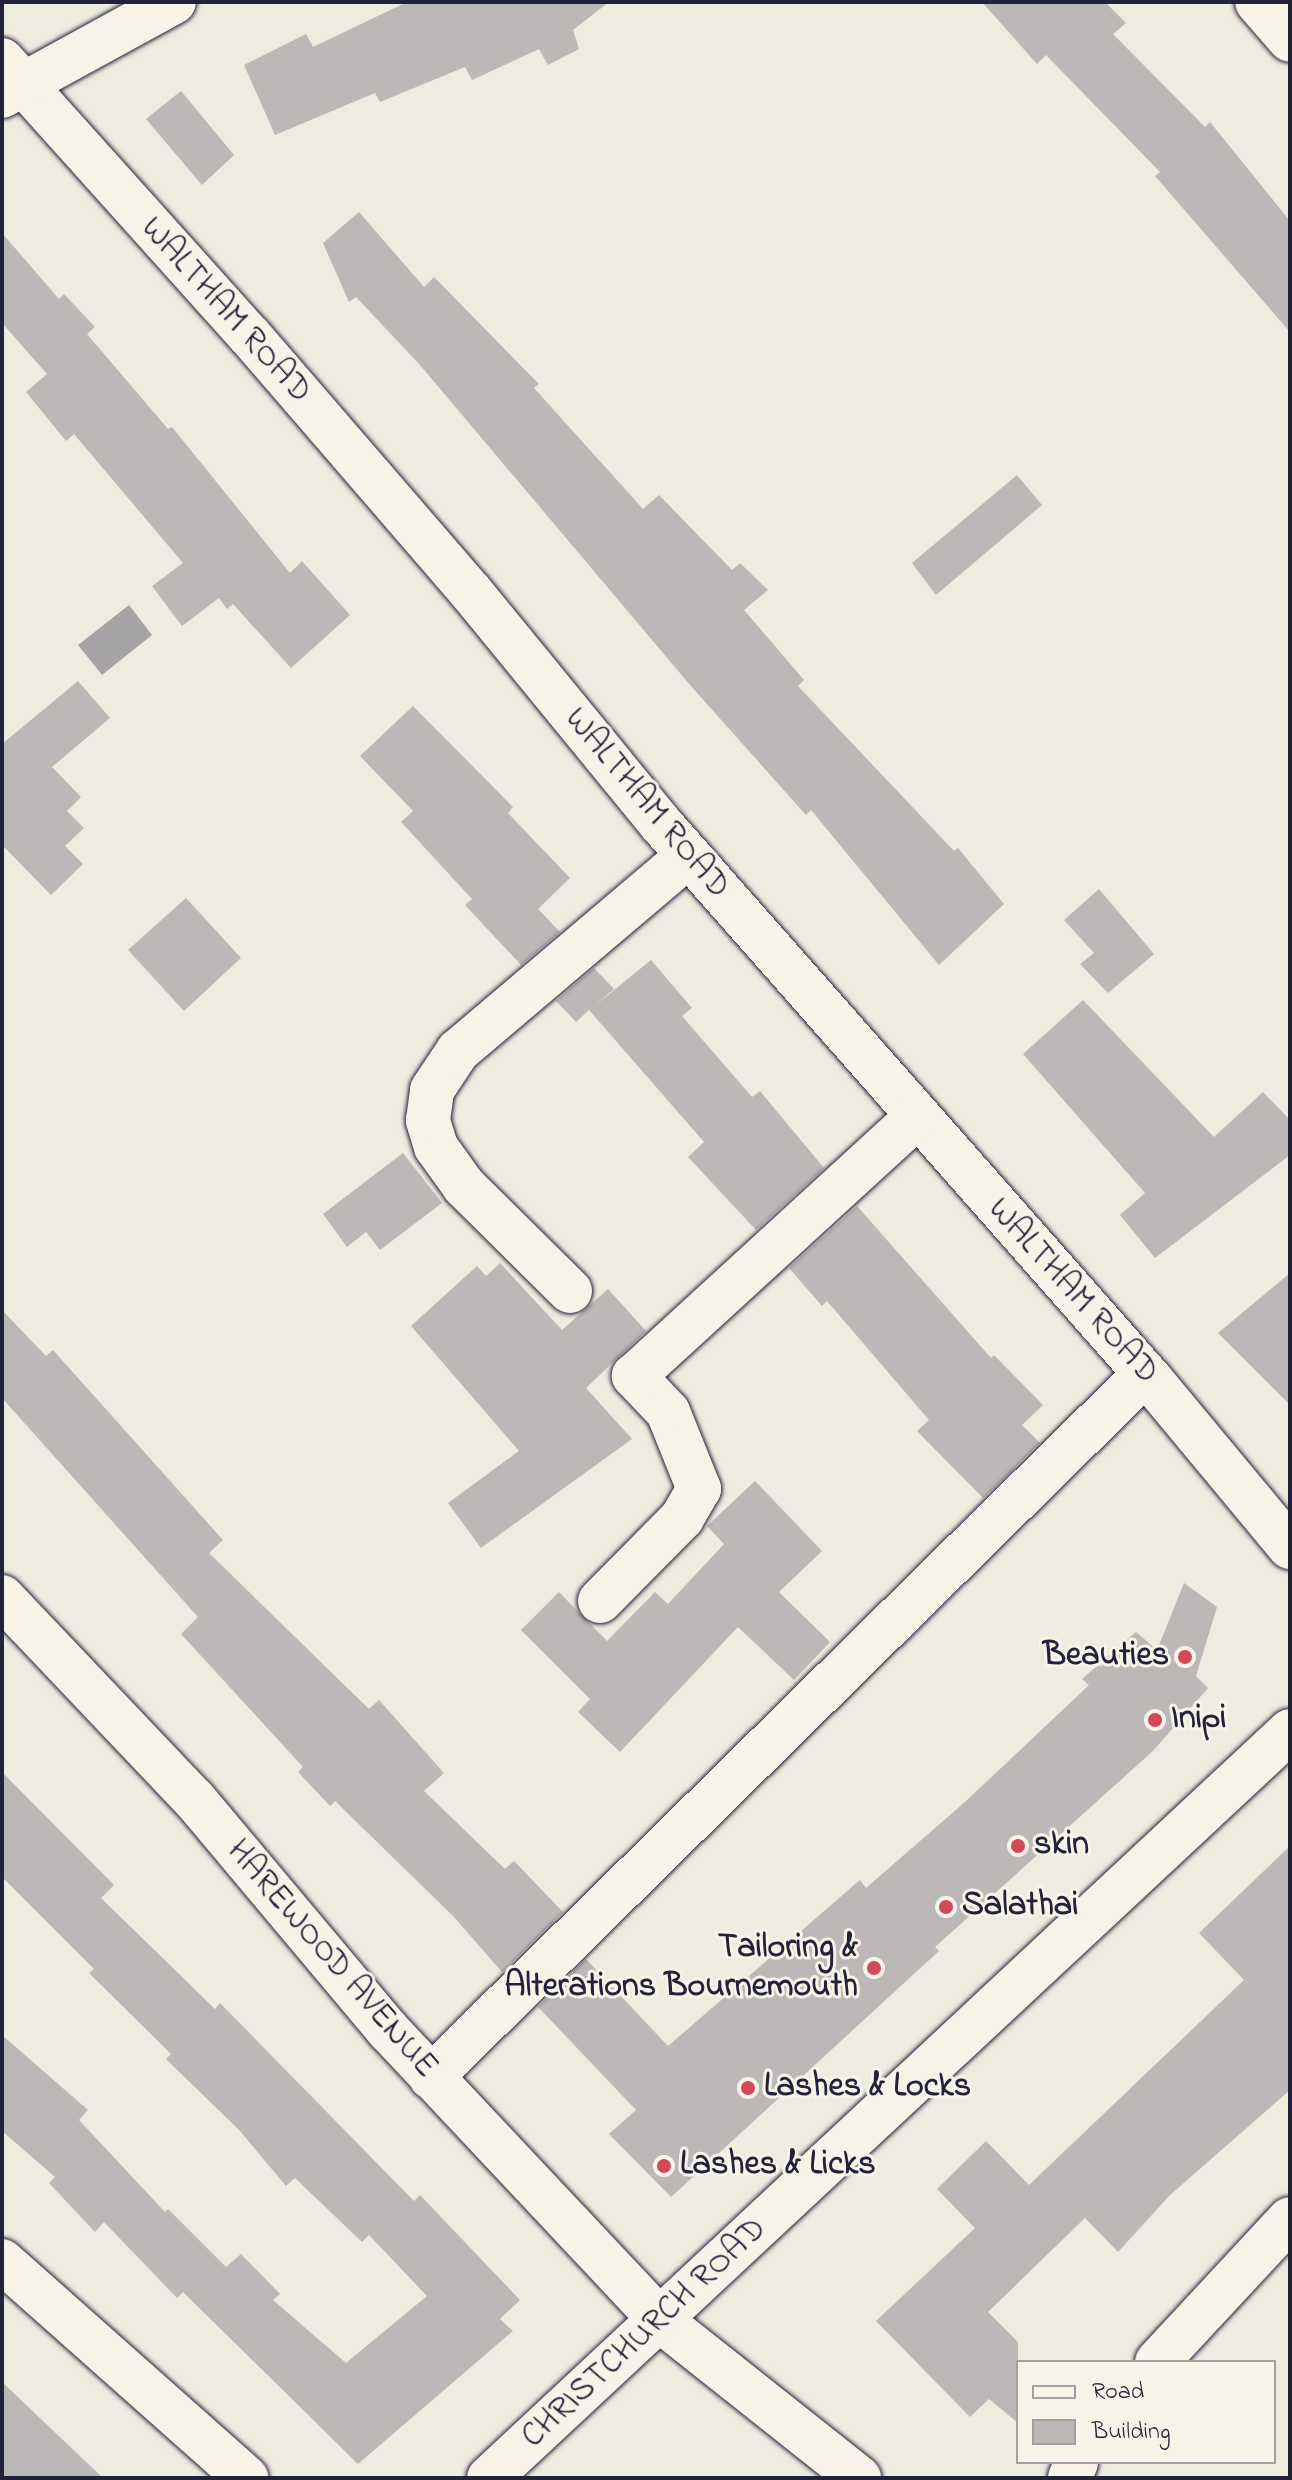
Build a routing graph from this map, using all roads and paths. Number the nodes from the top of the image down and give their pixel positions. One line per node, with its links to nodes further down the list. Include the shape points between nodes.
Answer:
1 (174, 2): 4 (street)
2 (1257, 2): 3 (street)
3 (1290, 40)
4 (9, 80): 5 (street, WALTHAM ROAD, via 471,592)
5 (688, 856): 6 (street, WALTHAM ROAD); 7 (street, via 458,1051 432,1090 428,1120 436,1147 464,1186)
6 (917, 1117): 8 (street, WALTHAM ROAD); 11 (street, via 634,1376 668,1412 699,1489 682,1518)
7 (570, 1291)
8 (1145, 1374): 9 (street, WALTHAM ROAD); 13 (street)
9 (1290, 1547)
10 (2, 1597): 13 (street, HAREWOOD AVENUE, via 194,1799)
11 (600, 1601)
12 (1290, 1731): 16 (street, CHRISTCHURCH ROAD)
13 (431, 2077): 16 (street, HAREWOOD AVENUE)
14 (1290, 2219): 17 (street)
15 (2, 2261): 18 (street)
16 (661, 2321): 19 (street, CHRISTCHURCH ROAD); 20 (street, HAREWOOD AVENUE)
17 (1159, 2360)
18 (246, 2478)
19 (489, 2478)
20 (859, 2478)

